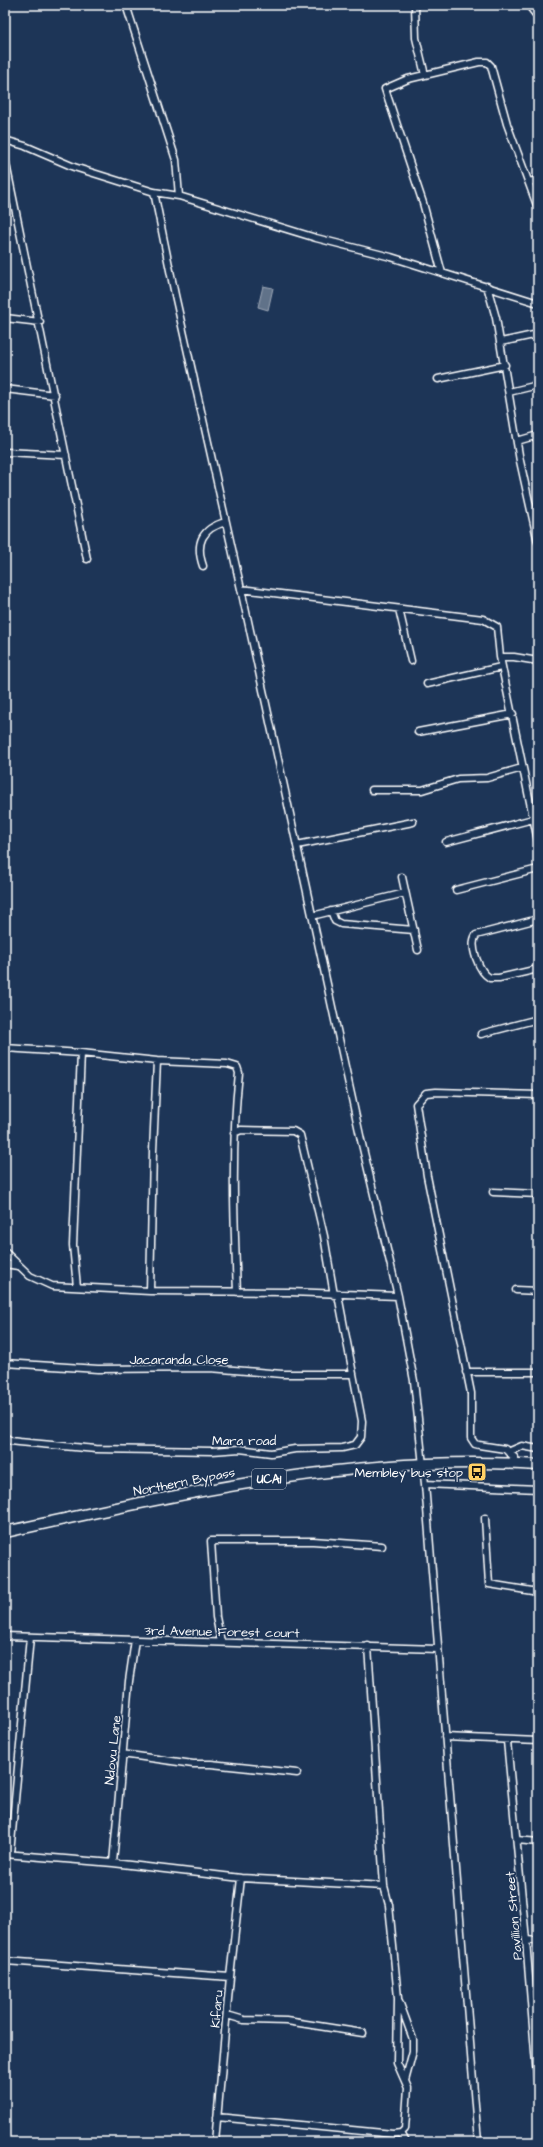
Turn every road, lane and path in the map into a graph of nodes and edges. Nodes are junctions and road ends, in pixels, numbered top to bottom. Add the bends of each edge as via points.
1 (126, 5) edge
2 (415, 5) edge
3 (531, 5) edge
4 (538, 14) edge
5 (425, 75) junction
6 (5, 140) edge
7 (5, 159) edge
8 (538, 180) edge
9 (529, 182) junction
10 (154, 192) junction
11 (179, 196) junction
12 (538, 208) edge
13 (442, 273) junction
14 (487, 286) junction
15 (538, 303) edge
16 (5, 318) edge
17 (40, 322) junction
18 (538, 334) edge
19 (501, 342) junction
20 (505, 365) junction
21 (438, 379) dead end
22 (538, 385) edge
23 (5, 389) edge
24 (510, 392) junction
25 (55, 395) junction
26 (538, 435) edge
27 (517, 441) junction
28 (5, 452) edge
29 (66, 455) junction
30 (226, 522) junction
31 (537, 532) edge
32 (538, 542) edge
33 (87, 559) dead end
34 (203, 566) dead end
35 (242, 589) junction
36 (399, 609) junction
37 (500, 657) junction
38 (538, 661) edge
39 (411, 662) dead end
40 (501, 667) junction
41 (427, 684) dead end
42 (513, 714) junction
43 (418, 732) dead end
44 (522, 768) junction
45 (372, 790) dead end
46 (534, 819) junction
47 (413, 822) dead end
48 (538, 841) edge
49 (446, 842) dead end
50 (297, 846) junction
51 (538, 869) edge
52 (402, 877) dead end
53 (456, 890) dead end
54 (405, 894) junction
55 (331, 911) junction
56 (312, 916) junction
57 (538, 919) edge
58 (414, 930) junction
59 (418, 950) dead end
60 (538, 969) edge
61 (538, 1019) edge
62 (481, 1034) dead end
63 (5, 1048) edge
64 (81, 1053) junction
65 (157, 1061) junction
66 (538, 1095) edge
67 (234, 1133) junction
68 (494, 1192) dead end
69 (538, 1194) edge
70 (5, 1252) edge
71 (5, 1264) edge
72 (18, 1266) junction
73 (77, 1287) junction
74 (516, 1290) dead end
75 (150, 1291) junction
76 (538, 1291) edge
77 (237, 1292) junction
78 (336, 1295) junction
79 (398, 1296) junction
80 (5, 1363) edge
81 (466, 1372) junction
82 (538, 1372) edge
83 (353, 1374) junction
84 (5, 1437) edge
85 (538, 1449) edge
86 (508, 1452) junction
87 (423, 1464) junction
88 (514, 1464) junction
89 (538, 1465) edge
90 (425, 1484) junction
91 (538, 1490) edge
92 (485, 1518) dead end
93 (5, 1532) edge
94 (382, 1546) dead end
95 (538, 1592) edge
96 (5, 1636) edge
97 (30, 1637) junction
98 (135, 1640) junction
99 (221, 1642) junction
100 (368, 1646) junction
101 (438, 1649) junction
102 (445, 1737) junction
103 (507, 1741) junction
104 (538, 1741) edge
105 (122, 1754) junction
106 (297, 1772) dead end
107 (518, 1840) junction
108 (538, 1842) edge
109 (7, 1854) edge
110 (113, 1863) junction
111 (241, 1878) junction
112 (384, 1886) junction
113 (526, 1940) junction
114 (538, 1941) edge
115 (5, 1961) edge
116 (230, 1977) junction
117 (398, 1998) junction
118 (227, 2015) junction
119 (363, 2034) dead end
120 (536, 2042) edge
121 (405, 2081) junction
122 (538, 2089) edge
123 (217, 2117) junction
124 (401, 2133) junction
125 (215, 2142) edge
126 (406, 2142) edge
127 (478, 2142) edge

1 - 11 street via 173,148 178,168
2 - 5 street via 416,38
3 - 4 main road
5 - 9 street via 479,62 487,62 491,66 507,124
5 - 13 street via 385,89 423,203
6 - 10 street via 74,167
7 - 17 street
8 - 9 street
9 - 12 street
10 - 11 street
10 - 30 street
11 - 13 street
13 - 14 street
14 - 15 street
14 - 19 street
16 - 17 street
17 - 25 street
18 - 19 street
19 - 20 street
20 - 21 street
20 - 24 street
22 - 24 street
23 - 25 street
24 - 27 street
25 - 29 street
26 - 27 street
27 - 31 street
28 - 29 street
29 - 33 street
30 - 34 street via 213,526 204,534 200,544
30 - 35 street
31 - 32 street
35 - 36 street
35 - 50 street
36 - 37 street via 492,622 497,627
36 - 39 street
37 - 38 street
37 - 40 street
40 - 41 street
40 - 42 street
42 - 43 street
42 - 44 street
44 - 45 street via 487,778 458,779 422,790
44 - 46 street
46 - 48 street
46 - 49 street
47 - 50 street
50 - 56 street
51 - 53 street
52 - 54 street
54 - 55 street
54 - 58 street
55 - 56 street
55 - 58 street via 335,921 341,924
56 - 79 street
57 - 60 street via 476,935 473,943 482,971 490,978
58 - 59 street
61 - 62 street
63 - 64 street
64 - 65 street
64 - 73 street via 73,1245
65 - 67 street via 227,1064 237,1067
65 - 75 street
66 - 81 street via 436,1092 426,1093 416,1104 427,1176
67 - 77 street via 233,1202
67 - 78 street, Mara road via 241,1130 293,1131 300,1134
68 - 69 street
70 - 72 street
71 - 72 street
72 - 73 street via 41,1283
73 - 75 street
74 - 76 street
75 - 77 street
77 - 78 street
78 - 79 street
78 - 83 street, Mara road
79 - 87 street via 414,1381
80 - 83 street, Jacaranda Close via 128,1370 210,1368 282,1374
81 - 82 street
81 - 86 street via 473,1441 479,1445 494,1446
83 - 84 street, Mara road via 361,1410 361,1437 355,1445 342,1448 271,1453 240,1449 96,1449 11,1441
85 - 86 street via 522,1446
86 - 88 street via 515,1458
87 - 88 main road, Northern Bypass / UCA1
87 - 90 street
87 - 93 main road, Northern Bypass / UCA1 via 264,1480 198,1491
88 - 89 main road, Northern Bypass / UCA1
90 - 91 street
90 - 101 street
92 - 95 street via 489,1584
94 - 99 street via 313,1541 211,1541 216,1617
96 - 97 street, 3rd Avenue Forest court
97 - 98 street, 3rd Avenue Forest court
97 - 109 street
98 - 99 street, 3rd Avenue Forest court
98 - 105 street, Ndovu Lane
99 - 100 street, 3rd Avenue Forest court
100 - 101 street, 3rd Avenue Forest court
100 - 112 street
101 - 102 street
102 - 103 street
102 - 127 street
103 - 104 street
103 - 107 street, Pavillion Street
105 - 106 street via 193,1764
105 - 110 street, Ndovu Lane
107 - 108 street
107 - 113 street, Pavillion Street
109 - 110 street
110 - 111 street
111 - 112 street
111 - 116 street, Kifaru
112 - 117 street via 389,1905
113 - 114 street
113 - 120 street, Pavillion Street
115 - 116 street
116 - 118 street, Kifaru
117 - 121 street via 397,2063
117 - 121 street via 412,2039 413,2051
118 - 119 street via 244,2020 287,2021
118 - 123 street, Kifaru
120 - 122 street, Pavillion Street
121 - 124 street via 408,2102 405,2129
123 - 124 street
123 - 125 street, Kifaru
124 - 126 street

